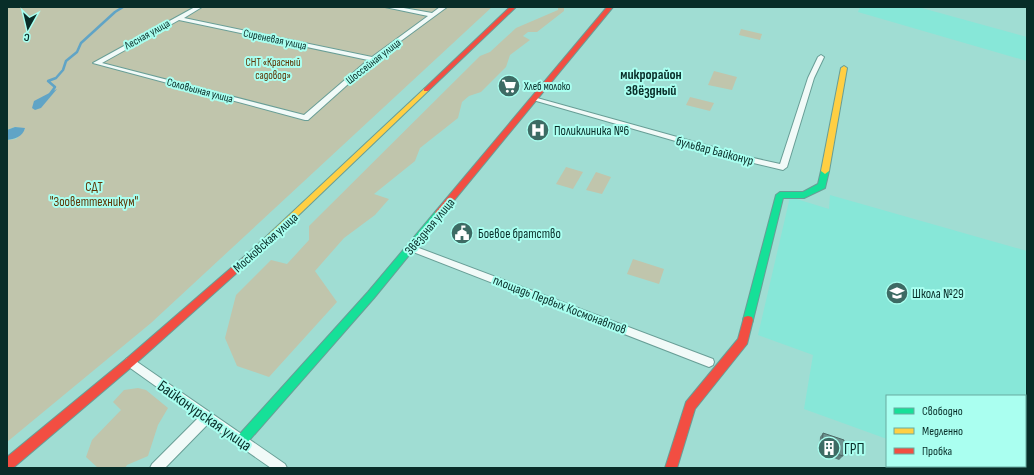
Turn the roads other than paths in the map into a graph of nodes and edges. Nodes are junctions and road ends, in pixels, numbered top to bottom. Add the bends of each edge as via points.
1 (199, 7) edge
2 (388, 7) edge
3 (444, 7) edge
4 (513, 7) edge
5 (610, 7) edge
6 (433, 15) junction
7 (177, 18) junction
8 (821, 57) dead end
9 (373, 60) junction
10 (96, 63) joint
11 (844, 68) dead end
12 (535, 98) junction
13 (305, 118) joint
14 (411, 248) junction
15 (130, 362) junction
16 (709, 362) dead end
17 (208, 416) junction
18 (242, 440) junction
19 (7, 465) edge
20 (156, 468) edge
21 (281, 468) edge
22 (671, 468) edge

1 - 7 street, Лесная улица
2 - 6 street
3 - 6 street, Шоссейная улица
4 - 15 street, Московская улица via 259,249
5 - 12 street, Звёздная улица
6 - 9 street, Шоссейная улица
7 - 9 street, Сиреневая улица
7 - 10 street, Лесная улица
8 - 12 street, бульвар Байконур via 811,78 783,167
9 - 13 street, Шоссейная улица
10 - 13 street, Соловьиная улица
11 - 22 street via 822,186 804,195 780,195 743,341 690,406
12 - 14 street, Звёздная улица
14 - 16 street, площадь Первых Космонавтов
14 - 18 street, Звёздная улица
15 - 17 street, Байконурская улица
15 - 19 street, Московская улица
17 - 18 street, Байконурская улица
17 - 20 street
18 - 21 street, Байконурская улица

